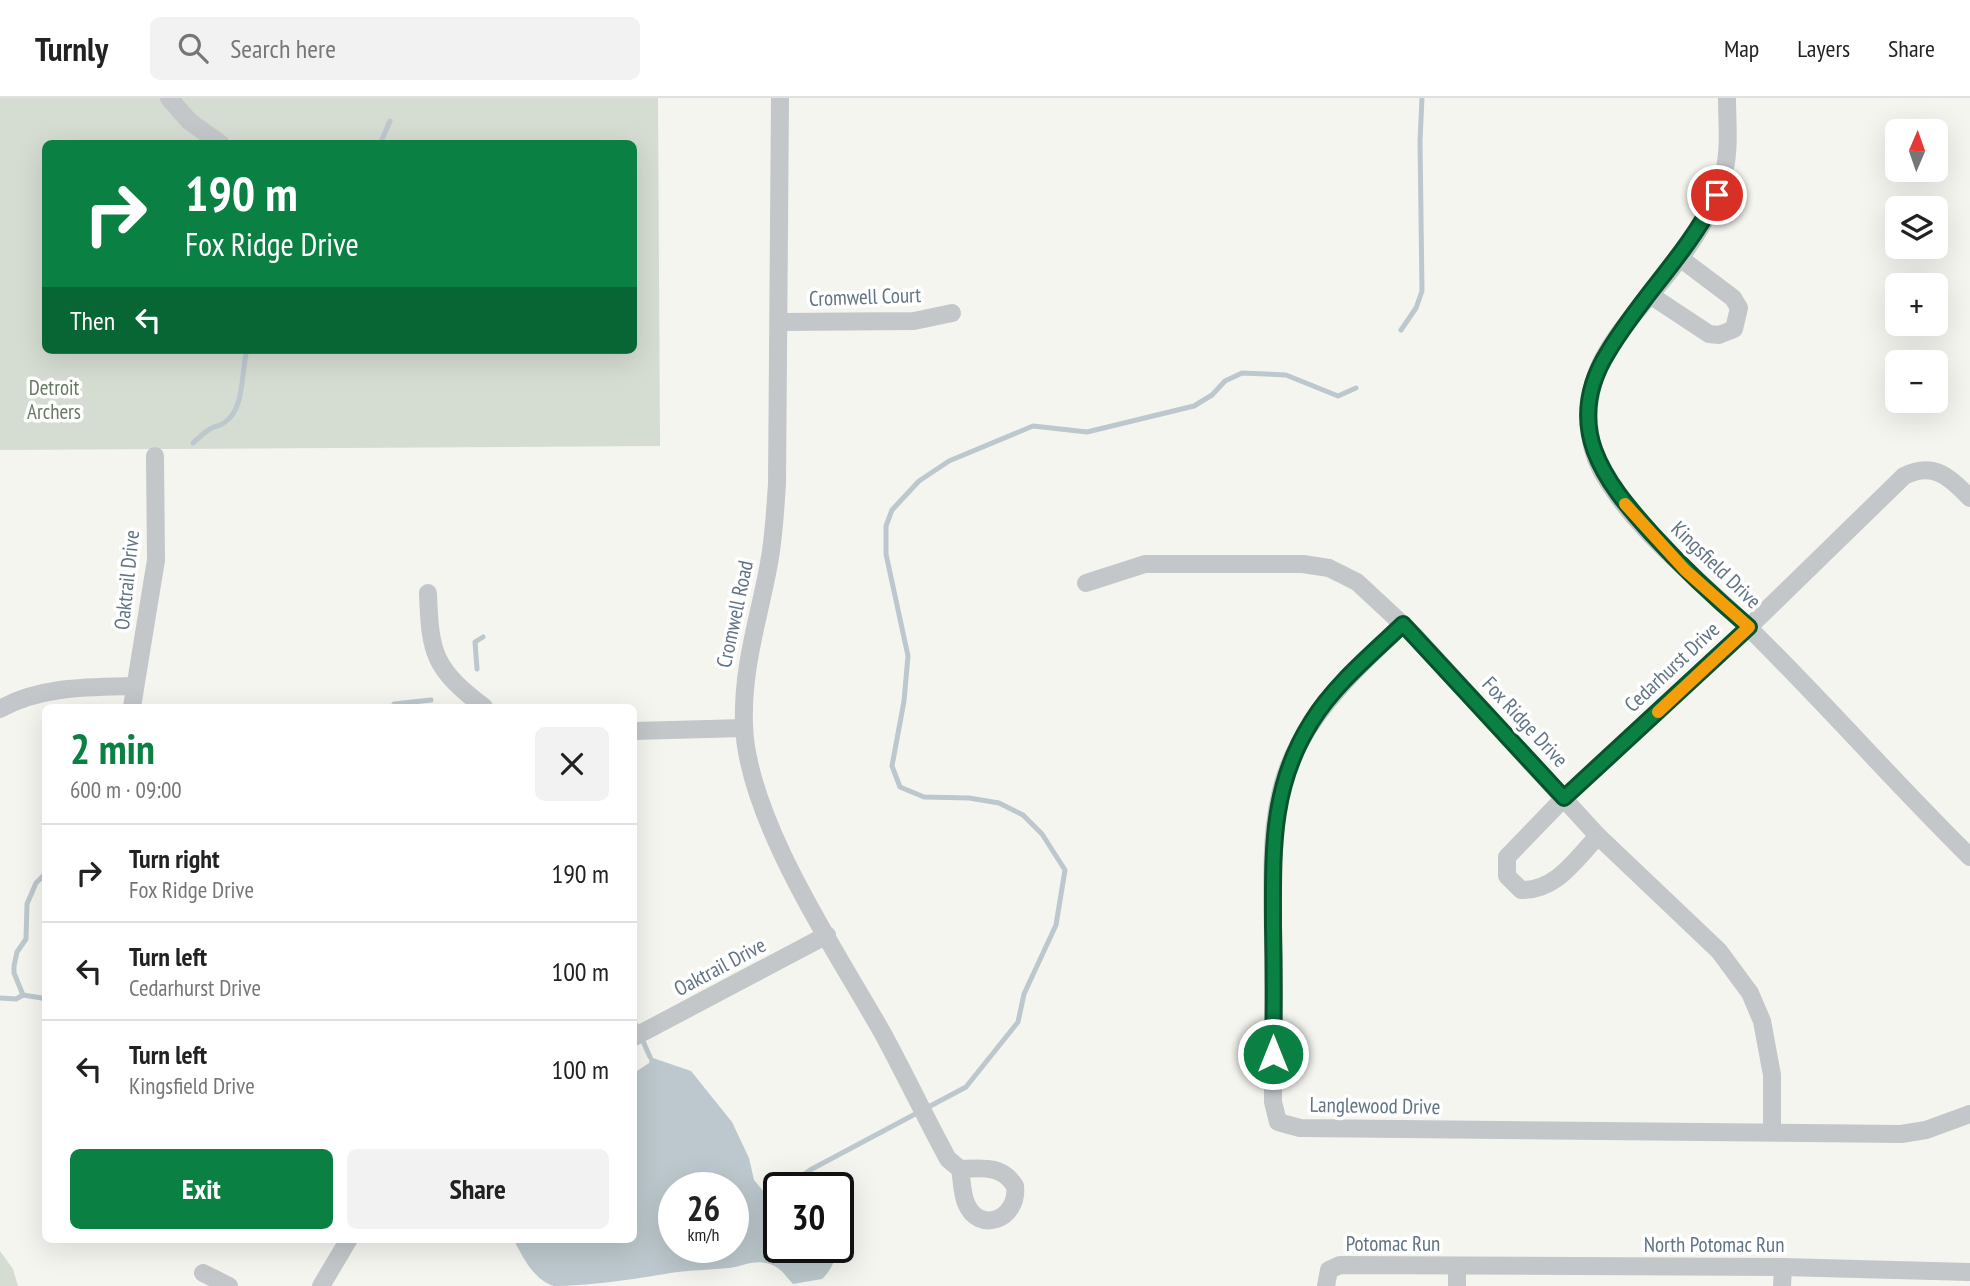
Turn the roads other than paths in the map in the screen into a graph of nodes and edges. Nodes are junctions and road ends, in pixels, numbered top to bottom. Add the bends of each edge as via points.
1 (169, 98) edge
2 (780, 98) edge
3 (1727, 98) edge
4 (215, 140) edge
5 (1680, 258) junction
6 (1650, 295) junction
7 (952, 313) dead end
8 (780, 322) junction
9 (155, 456) dead end
10 (1970, 498) edge
11 (1086, 583) dead end
12 (428, 593) dead end
13 (1403, 624) junction
14 (1749, 627) junction
15 (134, 686) junction
16 (132, 704) edge
17 (480, 704) edge
18 (0, 709) edge
19 (744, 728) junction
20 (637, 731) edge
21 (1564, 798) junction
22 (1598, 836) junction
23 (1970, 858) edge
24 (827, 935) junction
25 (637, 1035) edge
26 (1970, 1114) edge
27 (1772, 1132) junction
28 (960, 1169) dead end
29 (347, 1243) edge
30 (1457, 1267) junction
31 (1783, 1267) junction
32 (1970, 1272) edge
33 (203, 1273) dead end
34 (1591, 1277) edge
35 (1328, 1278) edge
36 (229, 1286) edge
37 (321, 1286) edge
38 (1457, 1286) edge
39 (1782, 1286) edge

1 - 4 street via 189,121
2 - 8 street, Cromwell Road
3 - 5 street, Kingsfield Drive via 1725,170 1717,195
5 - 6 street, Kingsfield Drive
5 - 6 street via 1733,298 1739,308 1734,329 1709,334
6 - 14 street, Kingsfield Drive via 1597,372 1589,412 1596,456 1618,496 1685,570
7 - 8 street, Cromwell Court via 914,321
8 - 19 street, Cromwell Road via 773,538 748,648
9 - 15 street, Oaktrail Drive via 156,560
10 - 14 street, Cedarhurst Drive via 1940,471 1916,470 1904,476
11 - 13 street, Fox Ridge Drive via 1145,564 1303,564 1342,573 1357,582
12 - 17 street via 430,640 440,665
13 - 21 street, Fox Ridge Drive
13 - 27 street, Langlewood Drive via 1335,690 1313,719 1283,784 1273,832 1273,1102 1278,1122 1300,1128
14 - 21 street, Cedarhurst Drive
14 - 23 street, Kingsfield Drive
15 - 16 street, Oaktrail Drive
15 - 18 street via 75,688 29,697
19 - 20 street
19 - 24 street, Cromwell Road via 760,803 772,833
21 - 22 street, Fox Ridge Drive
21 - 22 street, Cedarhurst Drive via 1507,857 1507,876 1521,890 1536,891 1550,885
22 - 27 street, Fox Ridge Drive via 1719,951 1751,993 1770,1047
24 - 25 street, Oaktrail Drive
24 - 28 street, Cromwell Road via 948,1159
26 - 27 street, Langlewood Drive via 1901,1134
29 - 37 street
30 - 34 street, North Potomac Run
30 - 35 street, Potomac Run via 1340,1265
30 - 38 street
31 - 32 street, North Potomac Run
31 - 34 street, North Potomac Run
31 - 39 street
33 - 36 street

